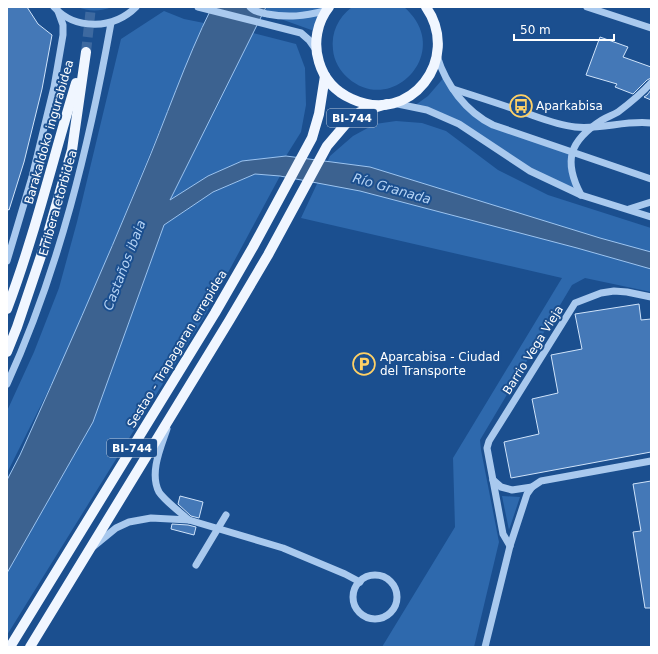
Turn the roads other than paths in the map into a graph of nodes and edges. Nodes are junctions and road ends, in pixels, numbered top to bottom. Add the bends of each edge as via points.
1 (136, 7) edge
2 (198, 7) edge
3 (250, 7) edge
4 (426, 7) edge
5 (587, 7) edge
6 (56, 9) edge
7 (327, 9) edge
8 (111, 22) junction
9 (651, 28) edge
10 (316, 50) junction
11 (437, 56) junction
12 (325, 76) junction
13 (651, 83) edge
14 (452, 89) junction
15 (390, 104) junction
16 (651, 124) edge
17 (591, 128) junction
18 (572, 152) junction
19 (651, 179) edge
20 (581, 195) junction
21 (651, 202) edge
22 (627, 209) junction
23 (651, 216) edge
24 (7, 261) edge
25 (651, 297) edge
26 (7, 309) edge
27 (7, 352) edge
28 (7, 384) edge
29 (169, 420) junction
30 (651, 461) edge
31 (493, 479) junction
32 (532, 487) junction
33 (226, 515) dead end
34 (189, 520) junction
35 (218, 529) junction
36 (510, 546) junction
37 (90, 550) junction
38 (196, 565) dead end
39 (360, 582) junction
40 (10, 647) edge
41 (30, 647) edge
42 (485, 647) edge

1 - 8 street
2 - 10 street via 300,33
3 - 7 street via 253,11 282,17 307,15
4 - 11 main road, BI-744 via 436,28
5 - 9 street
6 - 8 street via 83,24
6 - 24 street via 63,24 64,35 54,87 30,184
7 - 10 main road, BI-744 via 317,32
8 - 28 street, Erribera etorbidea via 85,150 71,202 41,298
10 - 12 main road, BI-744 via 320,68
11 - 14 street via 441,70
11 - 15 main road, BI-744 via 426,81 406,98
12 - 15 main road, BI-744 via 345,96 358,102 372,105
12 - 40 main road, Sestao - Trapagaran errepidea / BI-744 via 312,138 253,247 211,320
13 - 17 street via 618,112
14 - 17 street via 551,122
14 - 18 street via 473,112 493,125
15 - 20 street via 427,110 459,124 530,171
15 - 29 main road, BI-744 via 360,112 350,119 327,146 268,255
16 - 17 street via 624,123
17 - 18 street via 580,138
18 - 19 street
18 - 20 street via 570,165
20 - 22 street
21 - 22 street
22 - 23 street
25 - 31 street, Barrio Vega Vieja via 614,291 601,293 576,303 489,441 487,448
26 - 27 main road, Barakaldoko ingurabidea via 38,215 86,52 72,150 45,244
29 - 34 street via 157,463 156,481 160,493
29 - 37 main road, BI-744
30 - 32 street via 541,481
31 - 32 street via 501,487 512,490
31 - 36 street, Barrio Vega Vieja via 504,534
32 - 36 street via 527,494
33 - 35 street
34 - 35 street
34 - 37 street via 150,518 129,522 116,528
35 - 38 street
35 - 39 street via 282,548
36 - 42 street
37 - 41 main road, BI-744
39 - 39 street via 353,600 359,612 371,619 384,617 390,613 396,602 395,588 391,583 386,578 372,576

